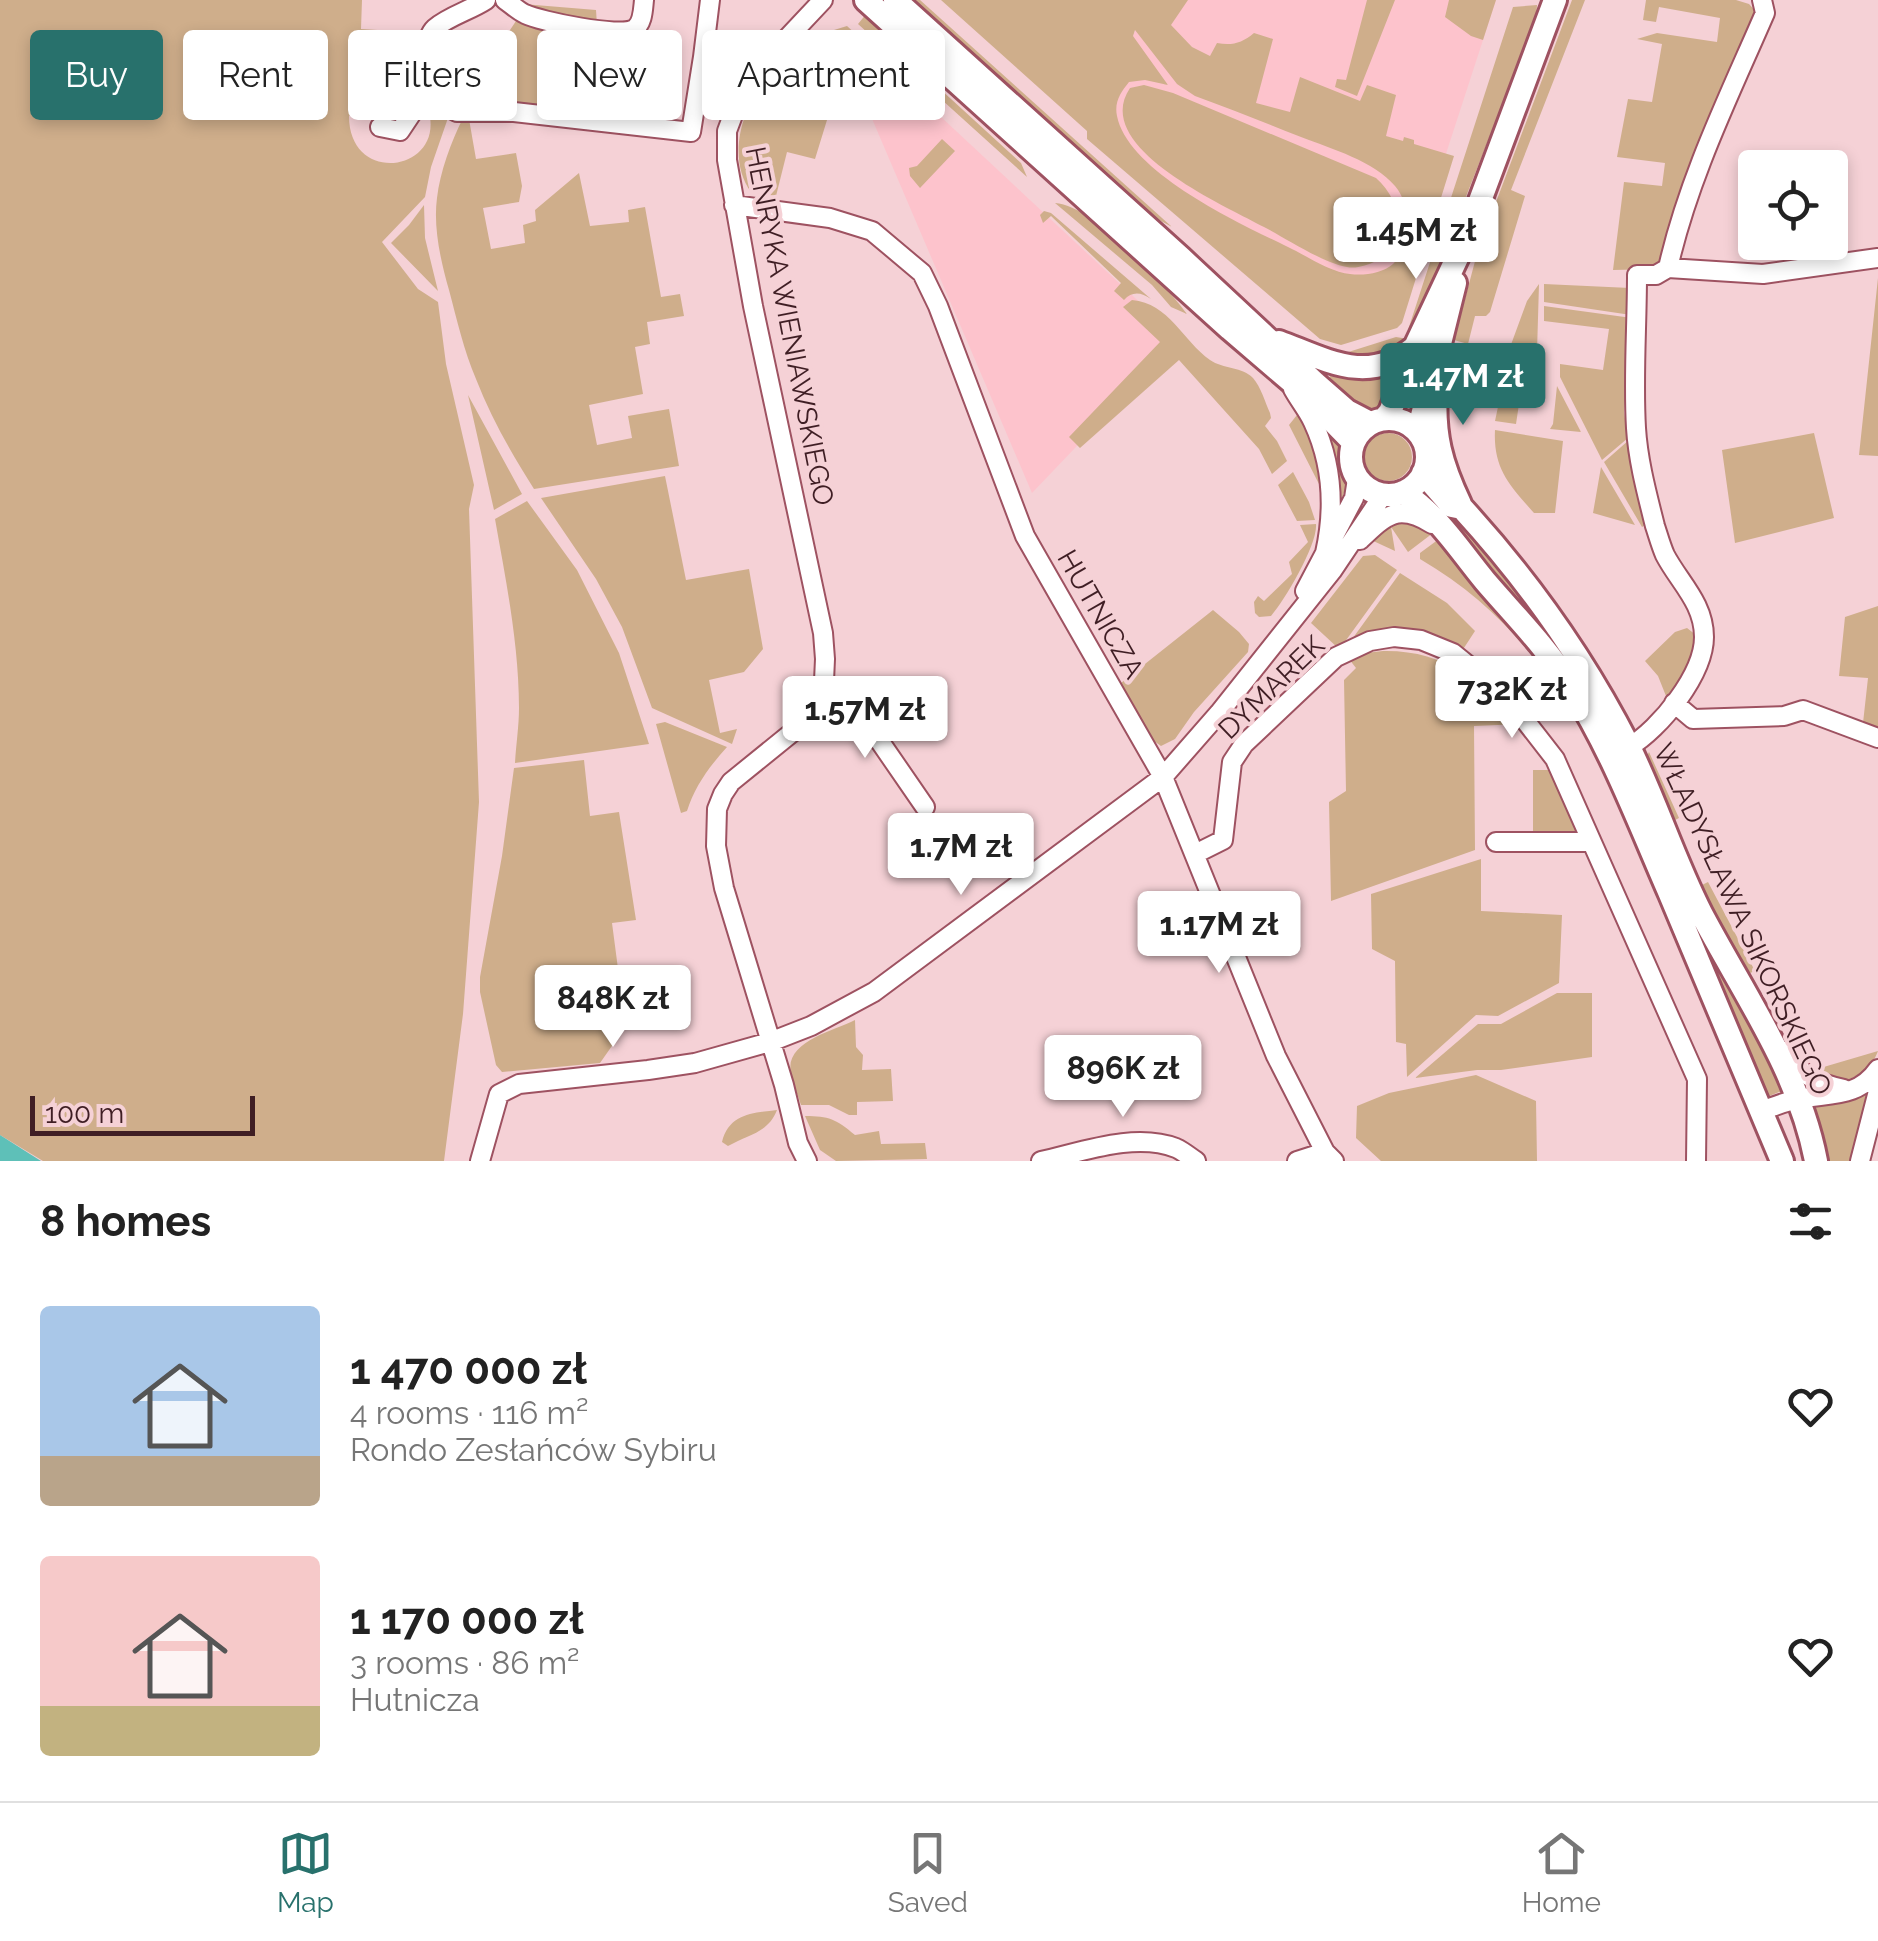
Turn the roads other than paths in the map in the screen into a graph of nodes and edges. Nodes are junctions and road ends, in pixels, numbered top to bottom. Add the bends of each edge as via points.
1 (486, 0) edge
2 (506, 0) edge
3 (644, 0) edge
4 (710, 0) edge
5 (823, 0) edge
6 (866, 0) edge
7 (895, 0) edge
8 (1554, 0) edge
9 (1762, 0) edge
10 (435, 30) edge
11 (706, 30) edge
12 (795, 30) edge
13 (702, 63) edge
14 (517, 112) edge
15 (407, 120) edge
16 (731, 120) edge
17 (380, 127) dead end
18 (734, 205) junction
19 (1465, 241) junction
20 (1878, 258) edge
21 (1668, 268) junction
22 (1266, 337) junction
23 (1416, 346) junction
24 (1439, 352) junction
25 (1287, 380) junction
26 (1377, 421) junction
27 (1418, 432) junction
28 (1353, 442) junction
29 (1424, 473) junction
30 (1358, 479) junction
31 (1393, 494) junction
32 (1462, 508) junction
33 (1335, 553) junction
34 (1469, 562) junction
35 (821, 694) junction
36 (1674, 703) junction
37 (1878, 738) edge
38 (1629, 748) junction
39 (1163, 777) junction
40 (925, 808) dead end
41 (1496, 842) dead end
42 (1590, 842) junction
43 (1195, 854) junction
44 (1762, 1025) junction
45 (770, 1042) junction
46 (1878, 1069) edge
47 (1854, 1091) junction
48 (1878, 1091) edge
49 (1798, 1099) junction
50 (1761, 1110) junction
51 (1330, 1156) edge
52 (480, 1161) edge
53 (808, 1161) edge
54 (1041, 1161) edge
55 (1196, 1161) edge
56 (1297, 1161) edge
57 (1696, 1161) edge
58 (1782, 1161) edge
59 (1816, 1161) edge
60 (1860, 1161) edge

1 - 10 street
2 - 3 street via 526,14 624,32 641,22
4 - 11 street
5 - 12 street, HENRYKA WIENIAWSKIEGO
6 - 25 street
7 - 22 street
8 - 19 street
9 - 21 street via 1765,13 1677,225
13 - 14 street via 690,132
15 - 17 street via 400,130
16 - 18 street, HENRYKA WIENIAWSKIEGO via 727,160
18 - 35 street, HENRYKA WIENIAWSKIEGO via 824,633
18 - 39 street, HUTNICZA via 872,231 922,273 1025,536
19 - 23 street
19 - 24 street
20 - 21 street via 1763,274
21 - 36 street via 1637,276 1636,426 1656,530 1697,604 1704,636 1694,674
22 - 23 street via 1360,368 1400,359
22 - 26 street via 1347,411
23 - 26 street via 1390,412
24 - 27 street
24 - 32 street via 1437,438
25 - 28 street
25 - 33 street via 1328,464
26 - 27 street via 1399,420
26 - 28 street
27 - 29 street via 1426,452
28 - 30 street via 1350,462
29 - 31 street
29 - 32 street, WŁADYSŁAWA SIKORSKIEGO via 1452,506
30 - 31 street via 1369,490
30 - 33 street
31 - 33 street
31 - 34 street, WŁADYSŁAWA SIKORSKIEGO via 1446,528
32 - 38 street, WŁADYSŁAWA SIKORSKIEGO via 1520,573
33 - 34 street via 1398,512 1443,531
33 - 39 street via 1292,620
34 - 50 street, WŁADYSŁAWA SIKORSKIEGO via 1570,684 1607,748
35 - 40 street via 852,701
35 - 45 street via 810,718 731,782 717,809 724,888
36 - 37 street via 1694,719 1803,710
36 - 38 street
38 - 44 street, WŁADYSŁAWA SIKORSKIEGO via 1696,902
39 - 43 street, HUTNICZA
39 - 45 street via 874,992
41 - 42 street
42 - 43 street, DYMAREK via 1554,759 1506,696 1453,652 1394,637 1336,657 1244,744 1232,762 1223,840
42 - 57 street, DYMAREK via 1697,1079
43 - 51 street, HUTNICZA via 1276,1056
44 - 47 street via 1802,1073
44 - 49 street, WŁADYSŁAWA SIKORSKIEGO
45 - 52 street via 695,1063 520,1084 499,1094
45 - 53 street
46 - 47 street
47 - 49 street
48 - 60 street
49 - 50 street
49 - 59 street, WŁADYSŁAWA SIKORSKIEGO
50 - 58 street, WŁADYSŁAWA SIKORSKIEGO
51 - 56 street
54 - 55 street via 1143,1142

